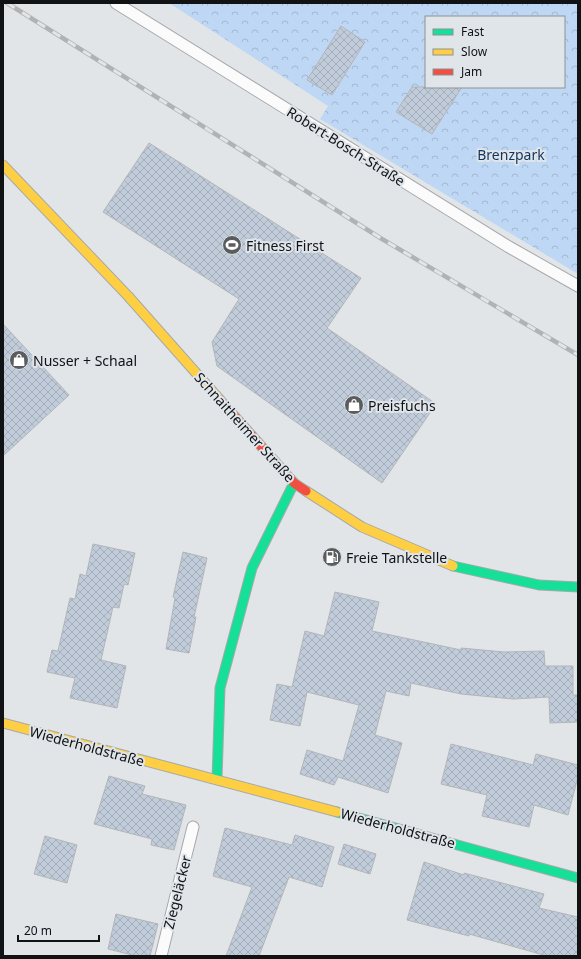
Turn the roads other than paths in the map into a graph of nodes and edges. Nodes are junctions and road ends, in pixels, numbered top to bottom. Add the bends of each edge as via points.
1 (116, 3) edge
2 (3, 165) edge
3 (578, 286) edge
4 (294, 483) junction
5 (578, 587) edge
6 (3, 723) edge
7 (217, 779) junction
8 (193, 827) dead end
9 (578, 878) edge
10 (161, 956) edge

1 - 3 lane, Robert-Bosch-Straße via 509,247
2 - 4 street, Schnaitheimer Straße via 128,296
4 - 5 street, Schnaitheimer Straße via 362,527 451,565 539,585
4 - 7 street via 252,568 220,688
6 - 7 street, Wiederholdstraße
7 - 9 street, Wiederholdstraße
8 - 10 lane, Ziegeläcker

